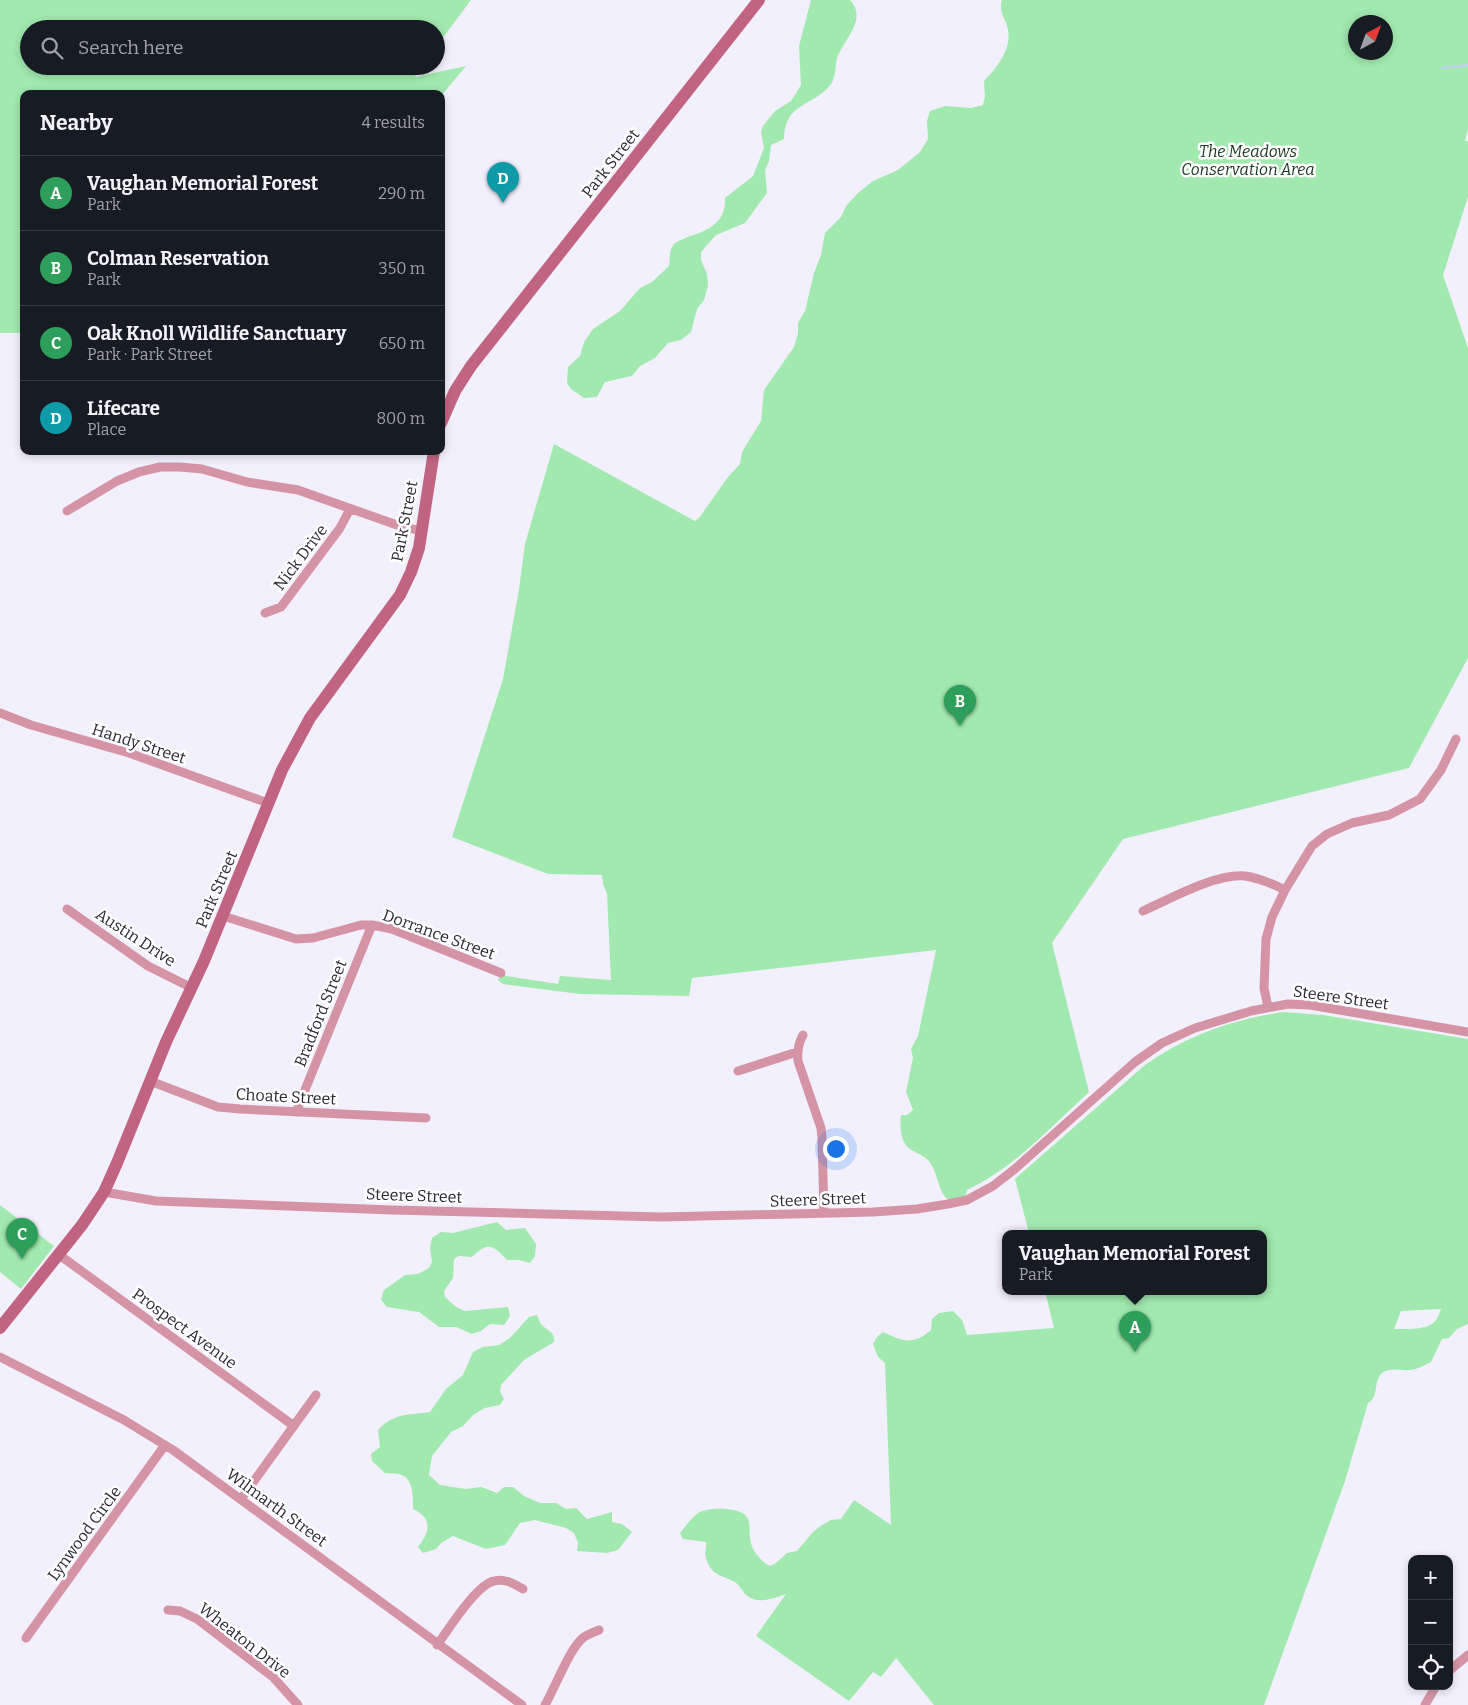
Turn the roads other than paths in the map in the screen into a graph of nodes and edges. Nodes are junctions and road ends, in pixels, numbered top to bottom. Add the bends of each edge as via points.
1 (759, 0) edge
2 (445, 414) edge
3 (433, 455) edge
4 (350, 509) junction
5 (67, 510) dead end
6 (421, 531) junction
7 (266, 614) dead end
8 (0, 713) edge
9 (1456, 739) dead end
10 (268, 803) junction
11 (1285, 890) junction
12 (67, 909) dead end
13 (1143, 911) dead end
14 (223, 916) junction
15 (372, 925) junction
16 (501, 973) dead end
17 (190, 987) junction
18 (1268, 1007) junction
19 (1468, 1032) edge
20 (803, 1035) dead end
21 (797, 1052) junction
22 (738, 1071) dead end
23 (150, 1081) junction
24 (296, 1112) junction
25 (426, 1118) dead end
26 (104, 1192) junction
27 (824, 1213) junction
28 (58, 1254) junction
29 (0, 1328) edge
30 (0, 1357) edge
31 (316, 1395) dead end
32 (294, 1426) junction
33 (165, 1445) junction
34 (241, 1499) junction
35 (523, 1589) dead end
36 (168, 1610) dead end
37 (599, 1630) dead end
38 (26, 1638) dead end
39 (437, 1645) junction
40 (1468, 1655) edge
41 (1453, 1668) edge
42 (1434, 1690) edge
43 (510, 1697) junction
44 (298, 1705) edge
45 (505, 1705) edge
46 (522, 1705) edge
47 (545, 1705) edge
48 (1425, 1705) edge

1 - 2 main road, Park Street via 471,366
3 - 6 main road, Park Street
4 - 5 street via 298,490 247,482 202,468 172,467 153,469 118,480
4 - 6 street
4 - 7 street, Nick Drive via 340,528 281,607
6 - 10 main road, Park Street via 419,548 400,595 310,718
8 - 10 street, Handy Street via 129,753
9 - 11 street via 1441,770 1420,799 1389,815 1352,823 1327,834 1312,846
10 - 14 main road, Park Street
11 - 13 street via 1246,876 1227,877
11 - 18 street via 1266,938 1264,988
12 - 17 street, Austin Drive via 148,966
14 - 15 street, Dorrance Street via 296,940
14 - 17 main road, Park Street
15 - 16 street, Dorrance Street via 392,929
15 - 24 street, Bradford Street
17 - 23 main road, Park Street
18 - 19 street, Steere Street via 1310,1005
18 - 27 street, Steere Street via 1195,1028 1162,1043 1121,1074 1016,1168 967,1200 917,1209
20 - 21 street
21 - 22 street
21 - 27 street via 821,1128
23 - 24 street, Choate Street via 218,1107
23 - 26 main road, Park Street
24 - 25 street, Choate Street
26 - 27 street, Steere Street via 156,1201 566,1215 662,1217
26 - 28 main road, Park Street
28 - 29 main road, Park Street
28 - 32 street, Prospect Avenue
30 - 33 street, Wilmarth Street via 124,1420
31 - 32 street
32 - 34 street
33 - 34 street, Wilmarth Street
33 - 38 street, Lynwood Circle
34 - 39 street, Wilmarth Street
35 - 39 street via 506,1581 495,1580 486,1584
36 - 44 street, Wheaton Drive via 197,1619 273,1677
37 - 47 street via 584,1637 573,1648
39 - 43 street, Wilmarth Street
40 - 41 street
42 - 48 street
43 - 45 street
43 - 46 street, Wilmarth Street

